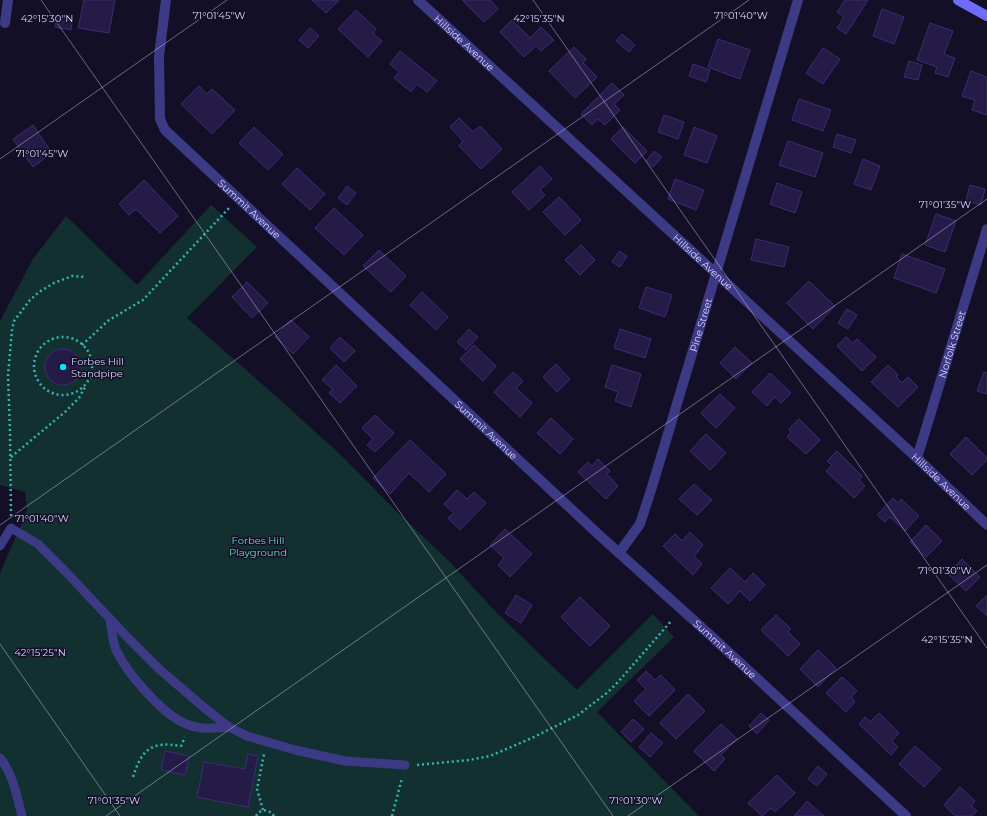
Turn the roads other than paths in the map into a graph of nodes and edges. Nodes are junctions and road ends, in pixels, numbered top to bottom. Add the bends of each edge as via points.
1 (8, 0) edge
2 (166, 0) edge
3 (418, 0) edge
4 (798, 0) edge
5 (958, 0) edge
6 (987, 16) edge
7 (5, 23) dead end
8 (987, 229) edge
9 (716, 274) junction
10 (917, 458) junction
11 (987, 525) edge
12 (0, 546) edge
13 (619, 553) junction
14 (110, 620) junction
15 (228, 727) junction
16 (0, 758) edge
17 (405, 766) road end
18 (22, 816) edge
19 (906, 816) edge

1 - 7 street
2 - 13 street, Summit Avenue via 159,56 160,119 165,130
3 - 9 street, Hillside Avenue
4 - 9 street, Pine Street
5 - 6 main road
8 - 10 street, Norfolk Street
9 - 10 street, Hillside Avenue
9 - 13 street, Pine Street via 640,524
10 - 11 street, Hillside Avenue
12 - 14 lane via 11,528 38,544
13 - 19 street, Summit Avenue
14 - 15 lane via 159,669
14 - 15 lane via 116,650 129,671 158,703 188,725 203,729
15 - 17 lane via 247,736 295,750 345,760
16 - 18 lane via 10,775

